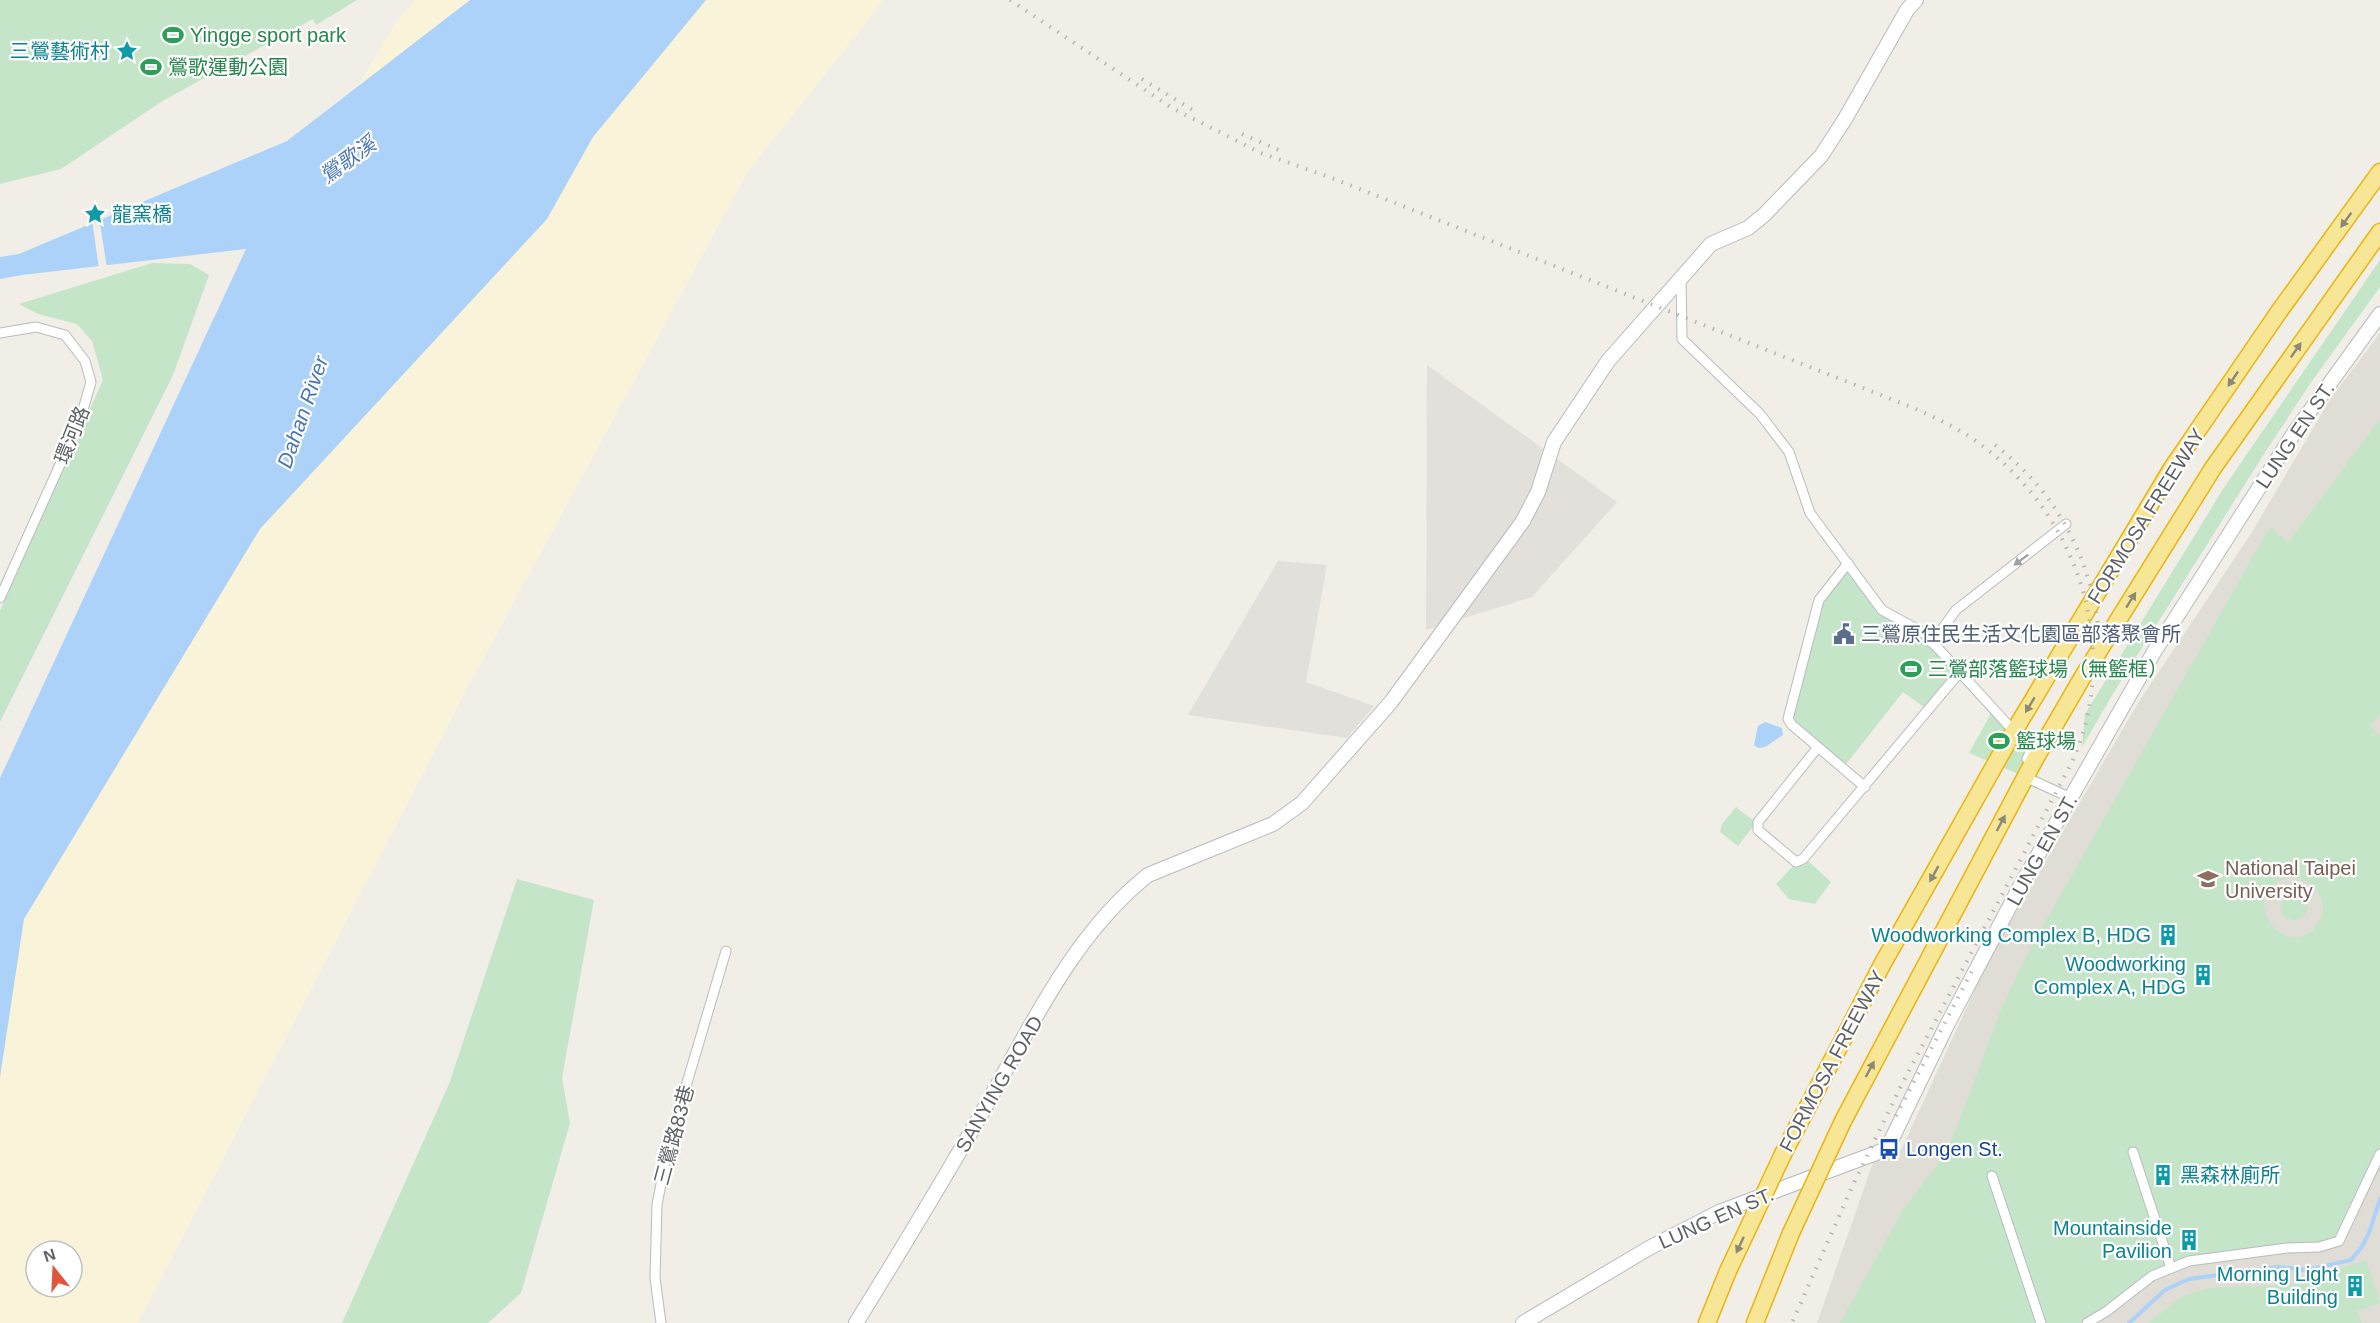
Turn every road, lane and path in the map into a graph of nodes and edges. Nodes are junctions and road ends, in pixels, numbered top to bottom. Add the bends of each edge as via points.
1 (1916, 0) edge
2 (2380, 172) edge
3 (2380, 232) edge
4 (1681, 278) junction
5 (2380, 315) edge
6 (0, 333) edge
7 (2066, 524) dead end
8 (1848, 563) junction
9 (0, 574) edge
10 (10, 574) junction
11 (0, 598) edge
12 (1932, 643) junction
13 (1959, 673) junction
14 (2014, 732) junction
15 (1818, 747) junction
16 (2025, 777) junction
17 (1865, 787) junction
18 (2071, 798) junction
19 (726, 951) dead end
20 (2133, 1152) dead end
21 (2380, 1154) edge
22 (1992, 1176) dead end
23 (2171, 1268) junction
24 (2089, 1322) edge
25 (661, 1323) edge
26 (856, 1323) edge
27 (1523, 1323) edge
28 (1707, 1323) edge
29 (1755, 1323) edge
30 (2041, 1323) edge

1 - 4 street, SANYING ROAD via 1821,156 1764,215 1748,228 1711,244
2 -> 14 highway, FORMOSA FREEWAY via 2172,468
16 -> 3 highway, FORMOSA FREEWAY via 2213,468
4 - 8 street via 1682,339 1760,414 1789,452 1810,513
4 - 26 street, SANYING ROAD via 1608,361 1554,442 1538,492 1523,521 1391,702 1324,779 1302,803 1273,824 1148,875 1131,888 1092,933 1060,975 937,1192
5 - 18 street, LUNG EN ST. via 2294,433 2154,652
6 - 10 street, 環河路 via 36,327 65,335 85,360 91,382 81,420
7 -> 12 street via 1956,610
8 - 12 street via 1882,610 1924,633
8 - 15 street via 1819,600 1788,719
9 - 10 street
10 - 11 street, 環河路
12 - 13 street
13 - 14 street
13 - 17 street
14 - 16 street via 2031,750 2018,774
14 -> 28 highway, FORMOSA FREEWAY, bridge via 1883,963 1783,1154
15 - 17 street
15 - 17 street via 1758,822 1758,830 1796,862 1803,859
16 - 18 street
29 -> 16 highway, FORMOSA FREEWAY, bridge via 1843,1121
18 - 27 street, LUNG EN ST. via 1951,1017 1887,1149 1719,1212 1649,1248
19 - 25 street, 三鶯路83巷 via 668,1147 657,1205 656,1278
20 - 23 street
21 - 23 street via 2339,1241 2319,1247 2216,1256
22 - 30 street
23 - 24 street via 2152,1276

